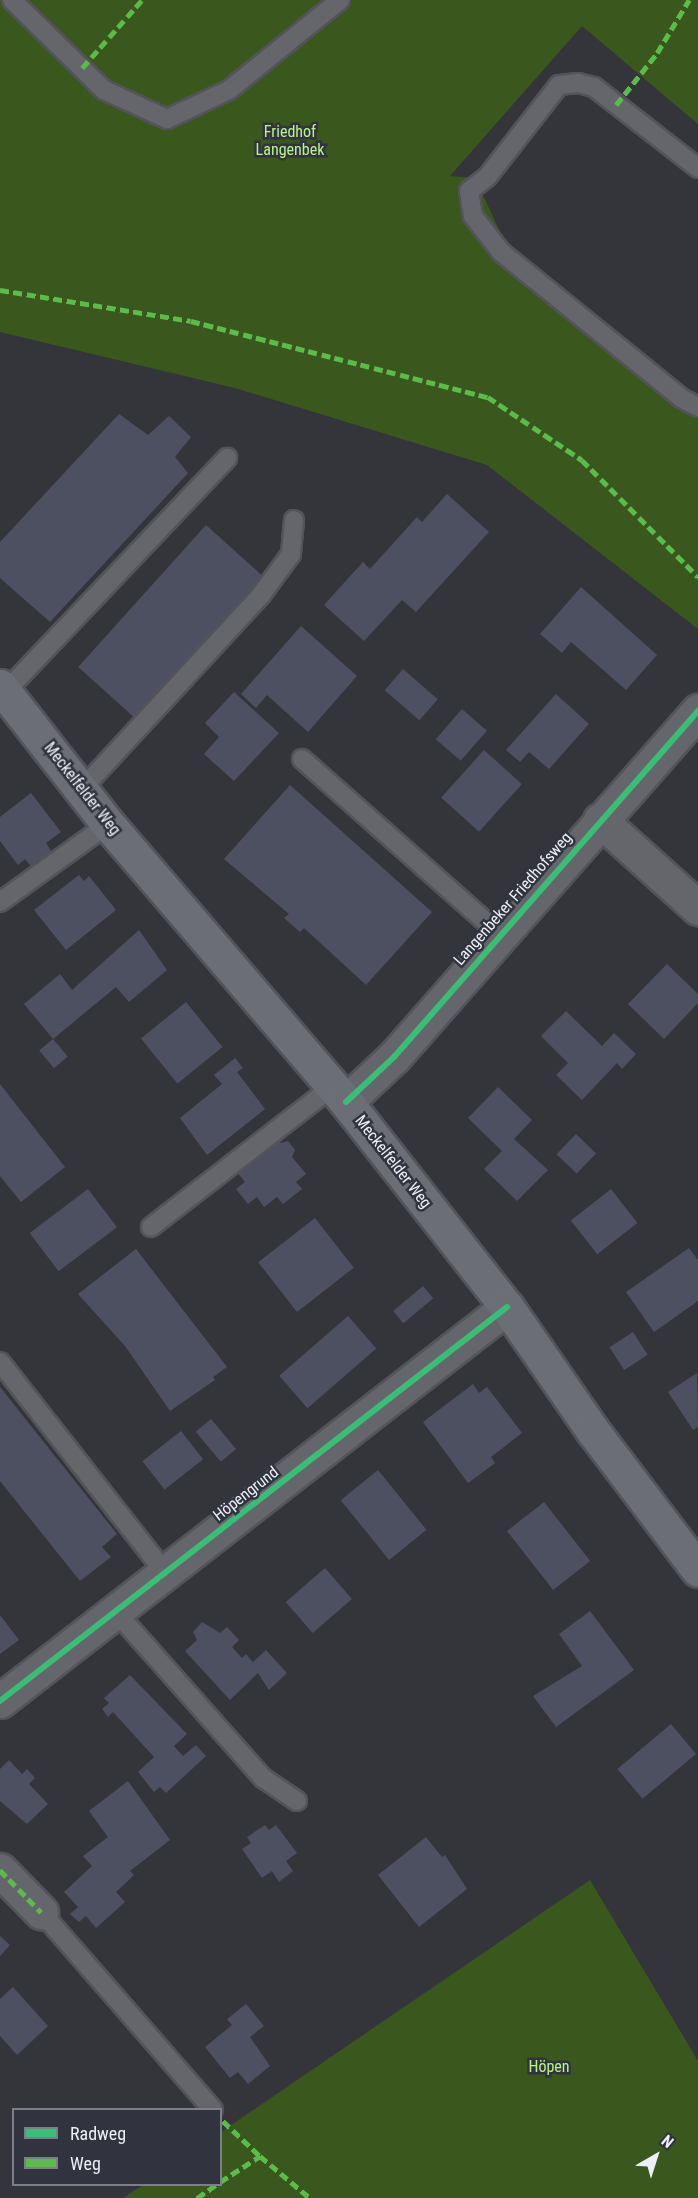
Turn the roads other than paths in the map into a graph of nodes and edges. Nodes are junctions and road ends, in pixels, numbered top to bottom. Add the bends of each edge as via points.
1 (12, 0) edge
2 (340, 0) edge
3 (698, 168) edge
4 (698, 407) edge
5 (227, 458) dead end
6 (294, 520) dead end
7 (2, 689) edge
8 (698, 711) edge
9 (302, 759) dead end
10 (82, 789) junction
11 (600, 820) junction
12 (108, 824) junction
13 (0, 902) edge
14 (698, 908) edge
15 (500, 934) junction
16 (339, 1094) junction
17 (151, 1227) dead end
18 (507, 1307) junction
19 (0, 1362) edge
20 (698, 1570) edge
21 (166, 1574) junction
22 (116, 1612) junction
23 (0, 1701) edge
24 (297, 1801) dead end
25 (0, 1870) edge
26 (41, 1912) joint
27 (212, 2108) edge

1 - 2 lane via 104,90 167,119 229,90
3 - 4 lane via 594,87 578,83 559,85 487,177 469,191 473,216 501,252 681,398
5 - 7 lane
6 - 10 lane via 291,554 261,595
7 - 10 main road, Meckelfelder Weg
8 - 11 street, Langenbeker Friedhofsweg
9 - 15 lane
10 - 12 main road, Meckelfelder Weg
11 - 14 street
11 - 15 street, Langenbeker Friedhofsweg
12 - 13 lane
12 - 16 main road, Meckelfelder Weg
15 - 16 street, Langenbeker Friedhofsweg via 394,1057
16 - 17 lane
16 - 18 main road, Meckelfelder Weg
18 - 20 main road, Meckelfelder Weg via 593,1431
18 - 21 street, Höpengrund
19 - 21 lane
21 - 22 street, Höpengrund
22 - 23 street, Höpengrund
22 - 24 lane via 262,1778
25 - 26 street
26 - 27 lane

